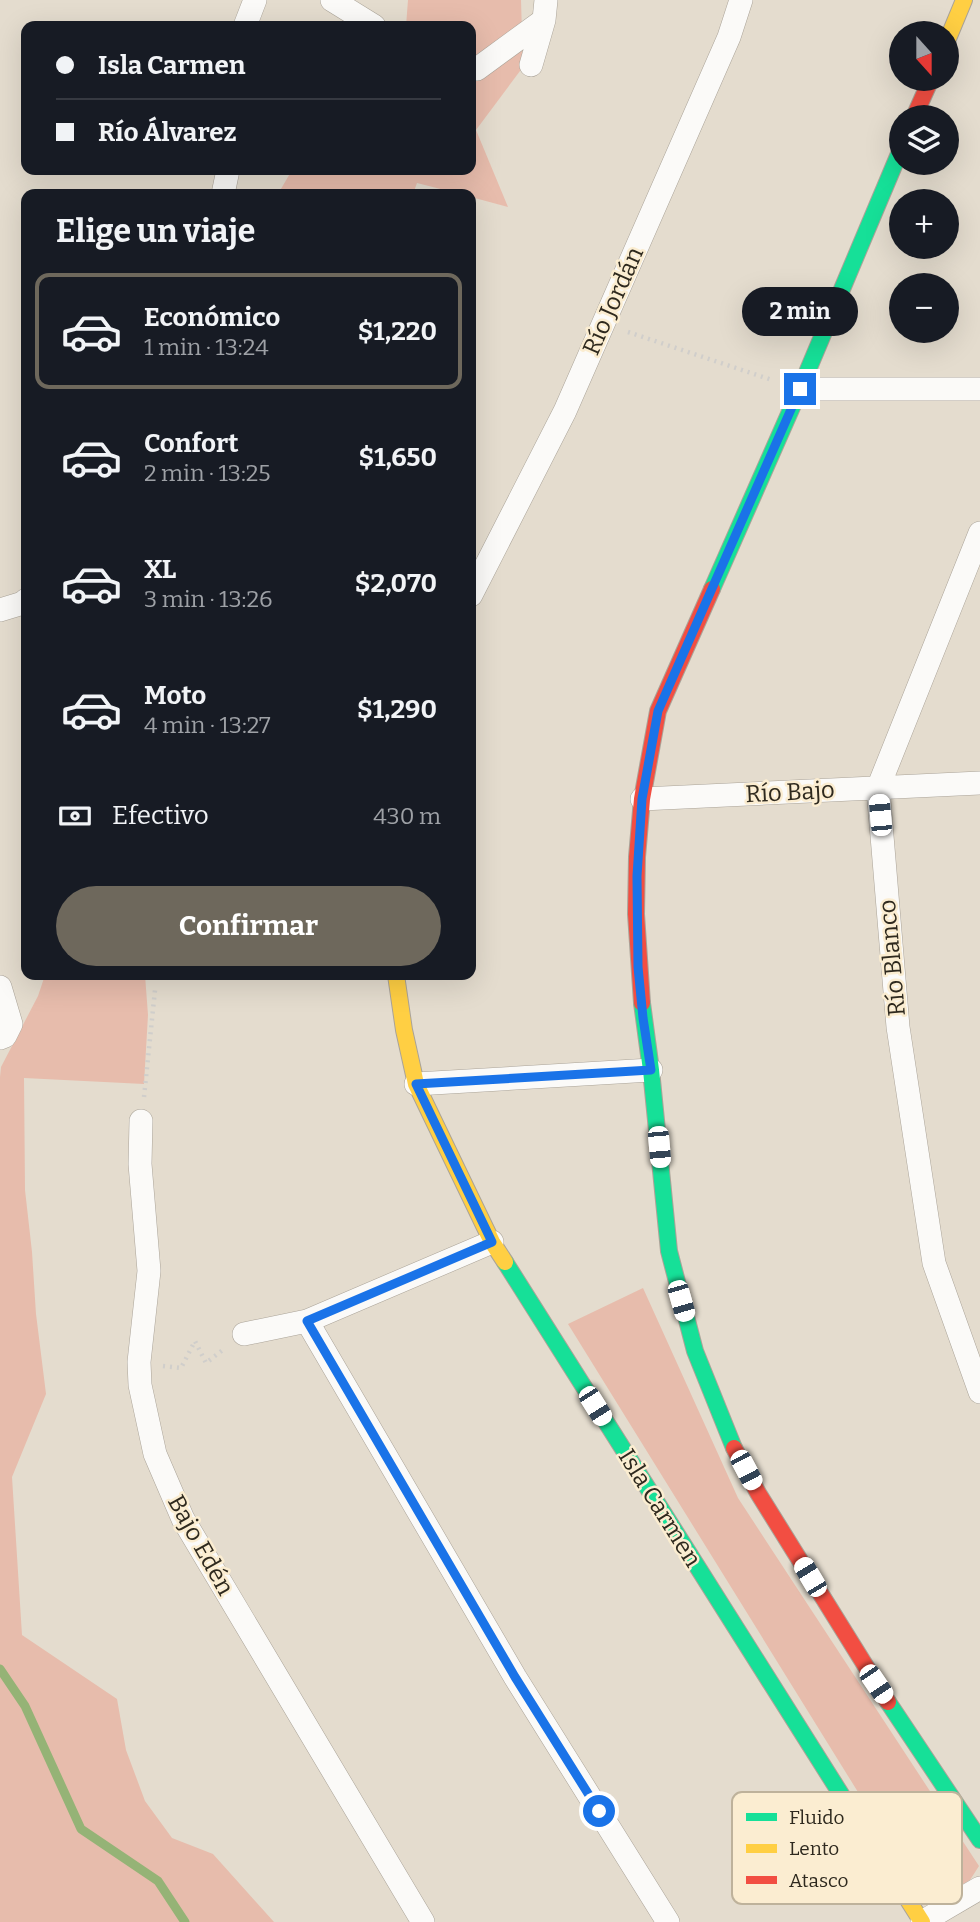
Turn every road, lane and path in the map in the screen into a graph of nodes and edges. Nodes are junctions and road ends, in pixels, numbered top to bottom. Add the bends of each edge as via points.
1 (255, 0) edge
2 (332, 0) edge
3 (741, 0) edge
4 (964, 0) edge
5 (545, 10) edge
6 (247, 21) edge
7 (366, 21) edge
8 (955, 21) edge
9 (531, 65) dead end
10 (476, 69) edge
11 (890, 175) edge
12 (603, 324) junction
13 (800, 389) junction
14 (980, 389) edge
15 (980, 533) edge
16 (476, 585) edge
17 (21, 604) edge
18 (0, 610) edge
19 (980, 783) edge
20 (878, 788) junction
21 (642, 799) junction
22 (397, 980) edge
23 (0, 987) edge
24 (155, 990) dead end
25 (0, 1038) edge
26 (651, 1070) junction
27 (416, 1084) junction
28 (141, 1121) joint
29 (492, 1242) junction
30 (307, 1321) junction
31 (244, 1334) joint
32 (139, 1362) junction
33 (980, 1392) edge
34 (840, 1792) edge
35 (948, 1792) edge
36 (962, 1813) edge
37 (980, 1840) edge
38 (980, 1888) edge
39 (962, 1899) edge
40 (911, 1904) edge
41 (953, 1904) edge
42 (423, 1922) edge
43 (668, 1922) edge
44 (922, 1922) edge

1 - 6 street
2 - 7 street
3 - 12 street, Río Jordán
4 - 8 street
5 - 9 street
5 - 10 street
11 - 13 street
12 - 13 path
12 - 16 street, Río Jordán via 565,411
13 - 14 street
13 - 21 street via 658,711
15 - 20 street, Río Blanco
17 - 18 street
19 - 20 street, Río Bajo
20 - 21 street, Río Bajo
20 - 33 street, Río Blanco via 898,1027 934,1263
21 - 26 street via 636,928
22 - 27 street
23 - 25 street via 11,1024
24 - 28 path
26 - 27 street
26 - 35 street via 668,1251 695,1351 714,1399 765,1504
27 - 29 street, Isla Carmen
28 - 32 street, Bajo Edén via 149,1271
29 - 30 street
29 - 34 street, Isla Carmen
30 - 31 street
30 - 43 street via 515,1677
31 - 32 path via 206,1363 195,1341 181,1368
32 - 42 street, Bajo Edén via 155,1454 183,1519
36 - 37 street
38 - 39 street, Isla Carmen
40 - 44 street, Isla Carmen
41 - 44 street, Isla Carmen

